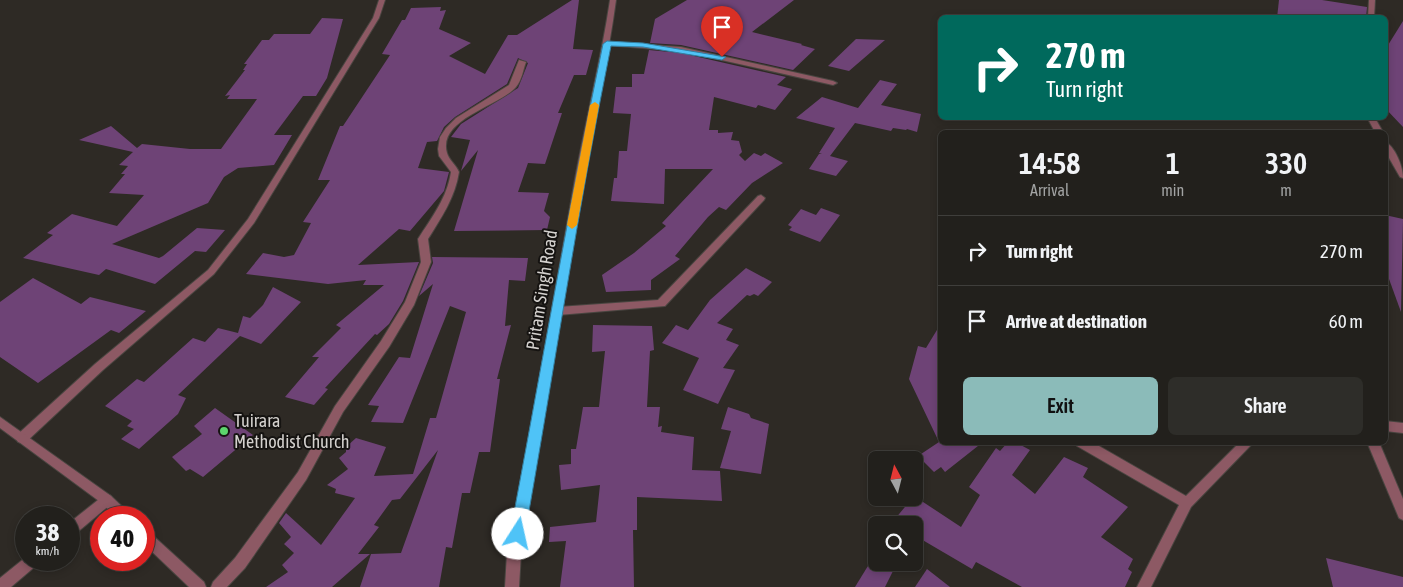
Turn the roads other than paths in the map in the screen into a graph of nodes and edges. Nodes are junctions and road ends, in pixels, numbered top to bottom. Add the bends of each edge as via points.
1 (382, 0) edge
2 (613, 0) edge
3 (1372, 0) edge
4 (1371, 15) edge
5 (607, 44) junction
6 (522, 62) dead end
7 (833, 84) dead end
8 (1388, 149) edge
9 (1403, 175) edge
10 (761, 198) dead end
11 (558, 312) junction
12 (0, 422) edge
13 (1388, 426) edge
14 (1403, 428) edge
15 (22, 438) junction
16 (1086, 445) edge
17 (1245, 445) edge
18 (1373, 445) edge
19 (107, 500) junction
20 (1187, 503) junction
21 (113, 506) edge
22 (1403, 514) edge
23 (80, 522) edge
24 (155, 546) edge
25 (20, 571) edge
26 (0, 587) edge
27 (199, 587) edge
28 (218, 587) edge
29 (512, 587) edge
30 (1144, 587) edge

1 - 15 street via 376,18 251,221 211,272 99,367
2 - 5 street, Pritam Singh Road
3 - 4 street
5 - 7 street via 681,49
5 - 11 street, Pritam Singh Road via 580,177
6 - 28 street via 514,84 506,92 462,117 448,132 442,148 444,157 455,172 442,210 424,239 426,262 410,302 385,344 339,408 302,476 240,563
8 - 9 street
10 - 11 street via 660,303
11 - 29 street, Pritam Singh Road via 514,553
12 - 15 street
13 - 14 street
15 - 19 street
16 - 20 street
17 - 20 street
18 - 22 street
19 - 21 street
19 - 23 street
20 - 30 street
24 - 27 street
25 - 26 street

